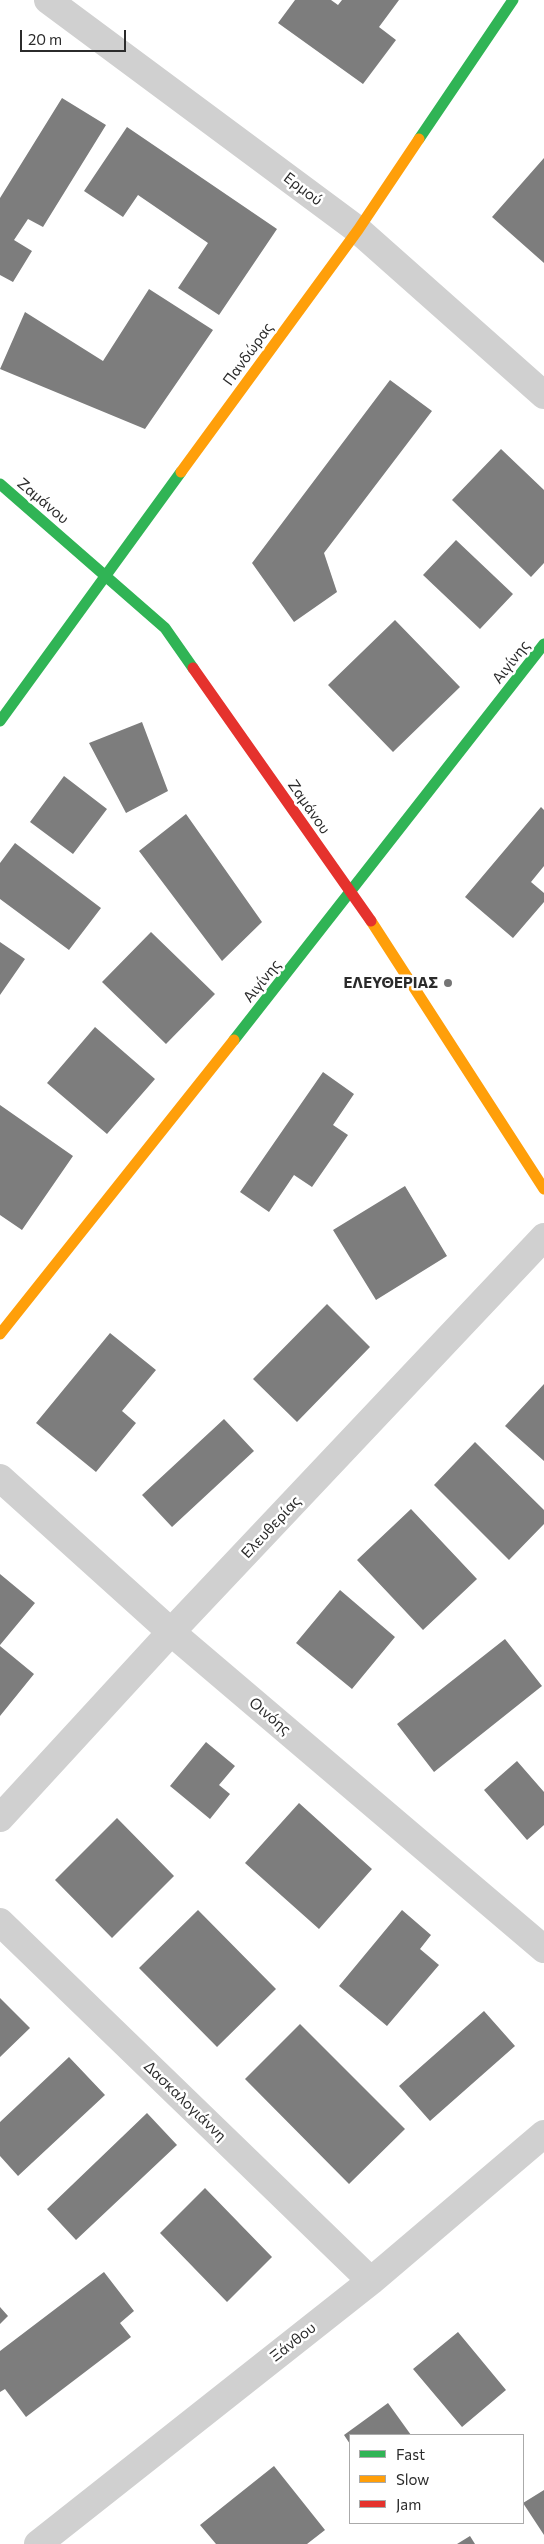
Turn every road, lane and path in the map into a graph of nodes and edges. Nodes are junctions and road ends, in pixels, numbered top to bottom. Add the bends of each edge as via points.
1 (48, 0) edge
2 (514, 0) edge
3 (358, 230) junction
4 (544, 395) edge
5 (0, 484) edge
6 (105, 576) junction
7 (544, 644) edge
8 (0, 721) edge
9 (352, 892) junction
10 (544, 1189) edge
11 (544, 1237) edge
12 (0, 1334) edge
13 (0, 1478) edge
14 (171, 1632) junction
15 (0, 1818) edge
16 (0, 1922) edge
17 (544, 1949) edge
18 (544, 2134) edge
19 (371, 2281) junction
20 (38, 2544) edge

1 - 3 street, Ερμού
2 - 3 street, Πανδώρας
3 - 4 street, Ερμού
3 - 6 street, Πανδώρας
5 - 6 street, Ζαμάνου
6 - 8 street, Πανδώρας
6 - 9 street, Ζαμάνου via 165,628
7 - 9 street, Αιγίνης
9 - 10 street, Ζαμάνου
9 - 12 street, Αιγίνης
11 - 14 street, Ελευθερίας
13 - 14 street, Οινόης
14 - 15 street, Ελευθερίας
14 - 17 street, Οινόης
16 - 19 street, Δασκαλογιάννη
18 - 19 street, Ξάνθου
19 - 20 street, Ξάνθου

